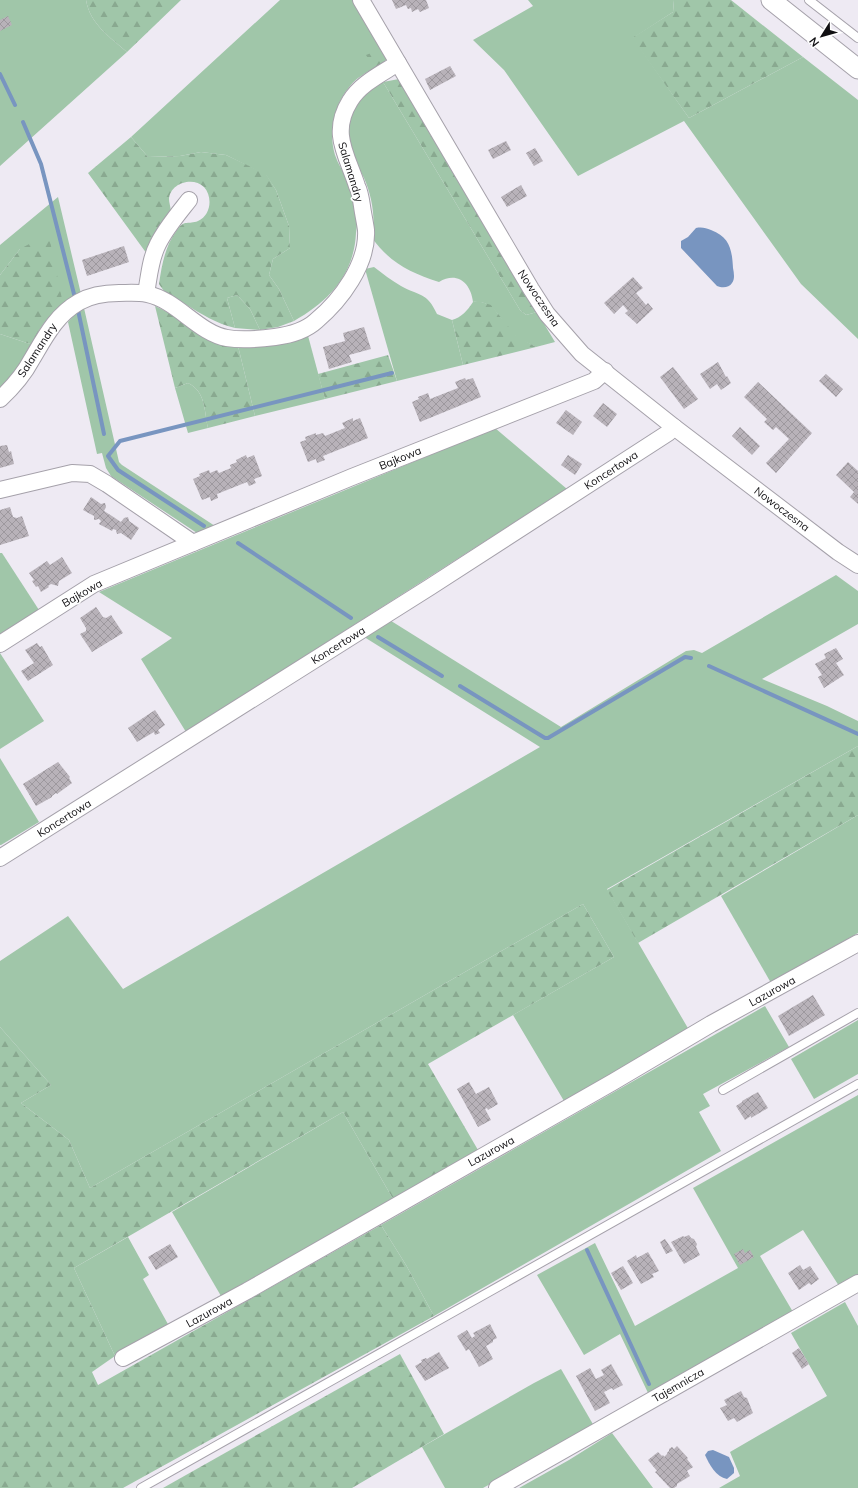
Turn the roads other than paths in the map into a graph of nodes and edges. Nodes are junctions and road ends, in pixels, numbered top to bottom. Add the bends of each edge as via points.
1 (361, 0) edge
2 (771, 0) edge
3 (809, 0) edge
4 (858, 38) edge
5 (398, 63) junction
6 (858, 69) edge
7 (189, 200) dead end
8 (146, 294) junction
9 (605, 372) junction
10 (0, 400) edge
11 (674, 427) junction
12 (0, 490) edge
13 (193, 543) junction
14 (858, 564) edge
15 (0, 644) edge
16 (0, 858) edge
17 (858, 944) edge
18 (858, 1013) edge
19 (858, 1084) edge
20 (723, 1090) dead end
21 (858, 1283) edge
22 (123, 1358) dead end
23 (141, 1488) edge
24 (497, 1488) edge

1 - 5 street, Nowoczesna
2 - 6 street
3 - 4 lane
5 - 8 street, Salamandry via 373,78 356,93 344,113 339,133 358,188 366,231 364,248 356,271 346,287 332,306 315,322 289,335 259,339 227,338 211,332 166,301
5 - 9 street, Nowoczesna via 547,314 582,354
7 - 8 street via 157,245
8 - 10 street, Salamandry via 97,295 69,308 54,322 40,342 32,360
9 - 11 street, Nowoczesna
9 - 13 street, Bajkowa via 594,381
11 - 14 street, Nowoczesna via 838,552
11 - 16 street, Koncertowa via 661,438 490,548
12 - 13 street via 72,473 90,474
13 - 15 street, Bajkowa via 94,584
17 - 22 street, Lazurowa via 711,1024 247,1291
18 - 20 lane
19 - 23 lane
21 - 24 street, Tajemnicza

